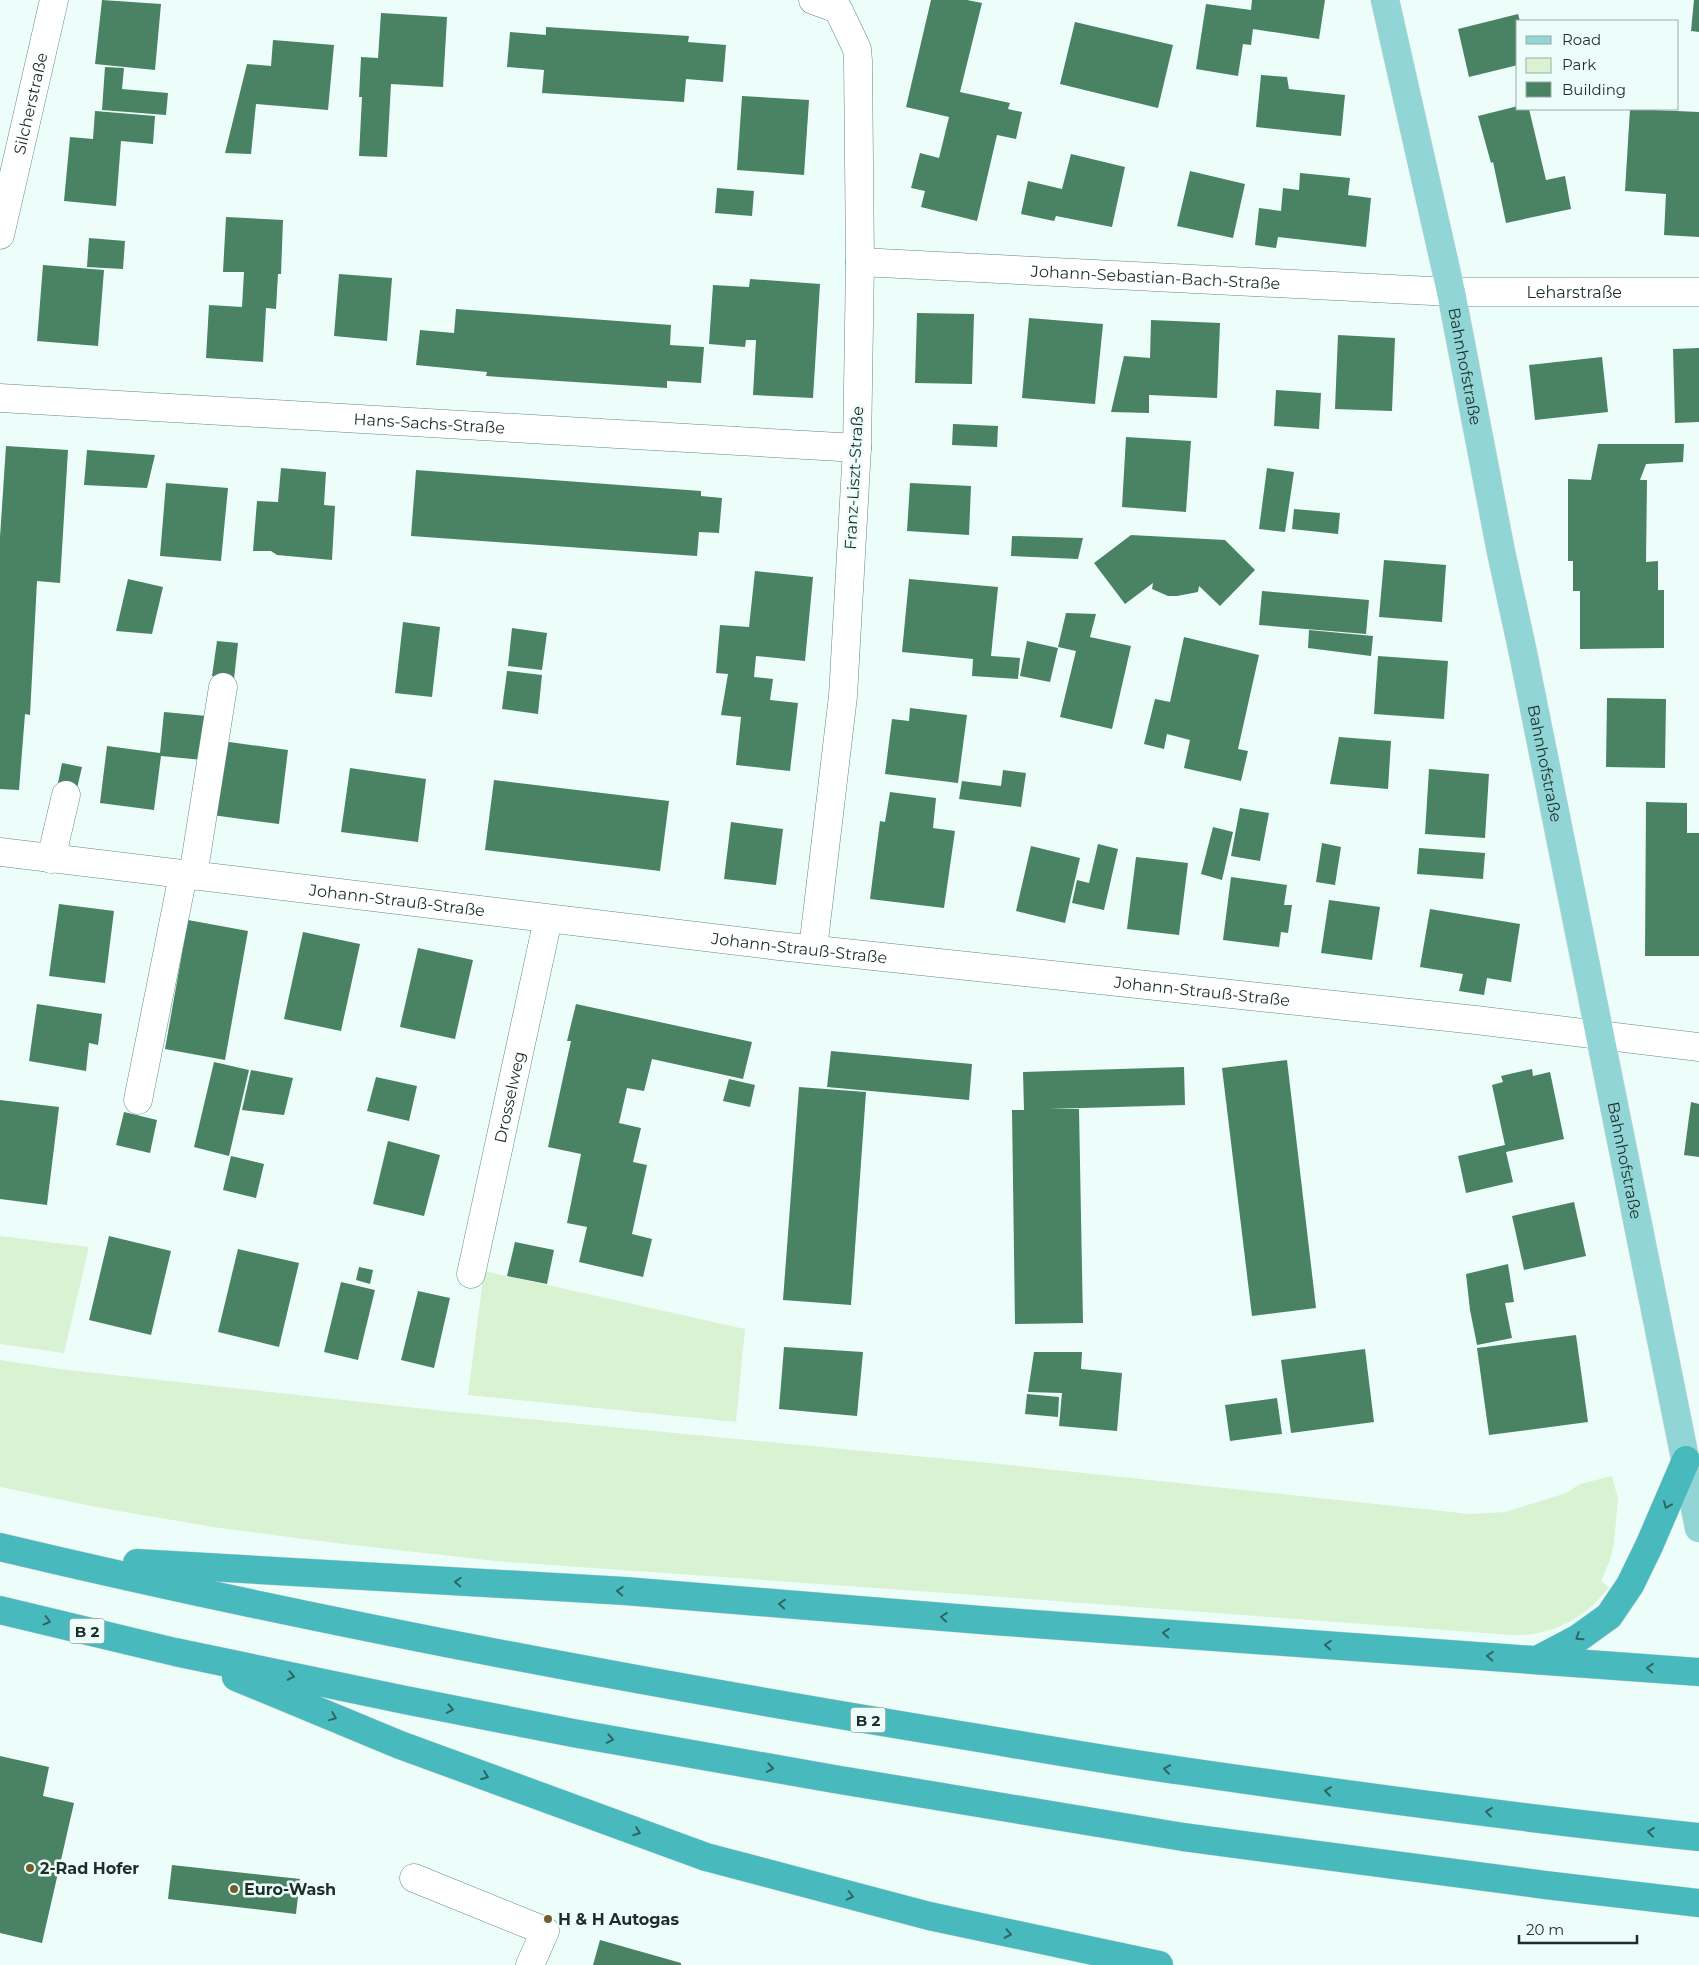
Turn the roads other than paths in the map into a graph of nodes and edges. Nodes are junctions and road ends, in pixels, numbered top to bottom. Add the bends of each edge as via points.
1 (54, 0) edge
2 (813, 0) edge
3 (1385, 0) edge
4 (0, 235) edge
5 (860, 262) junction
6 (1451, 292) junction
7 (1699, 292) edge
8 (0, 398) edge
9 (857, 448) junction
10 (223, 687) dead end
11 (66, 795) dead end
12 (0, 852) edge
13 (51, 859) junction
14 (188, 875) junction
15 (548, 919) junction
16 (813, 950) junction
17 (1599, 1034) junction
18 (1699, 1046) edge
19 (138, 1100) dead end
20 (471, 1274) dead end
21 (1686, 1460) junction
22 (1699, 1528) edge
23 (0, 1547) edge
24 (44, 1557) junction
25 (0, 1610) edge
26 (175, 1652) junction
27 (1539, 1660) junction
28 (1699, 1672) edge
29 (1699, 1837) edge
30 (414, 1878) dead end
31 (1699, 1903) edge
32 (530, 1965) edge
33 (1159, 1965) edge

1 - 4 street, Silcherstraße
2 - 5 street, Franz-Liszt-Straße via 838,9 857,49
3 - 6 main road, Bahnhofstraße
5 - 6 street, Johann-Sebastian-Bach-Straße
5 - 9 street, Franz-Liszt-Straße
6 - 7 street, Leharstraße
6 - 17 main road, Bahnhofstraße
8 - 9 street, Hans-Sachs-Straße
9 - 16 street, Franz-Liszt-Straße via 843,696
10 - 14 street
11 - 13 street
12 - 13 street, Johann-Strauß-Straße
13 - 14 street, Johann-Strauß-Straße
14 - 15 street, Johann-Strauß-Straße
14 - 19 street
15 - 16 street, Johann-Strauß-Straße
15 - 20 street, Drosselweg
16 - 17 street, Johann-Strauß-Straße
17 - 18 street, Johann-Strauß-Straße
17 - 21 main road, Bahnhofstraße
21 - 22 main road, Bahnhofstraße
21 -> 27 highway via 1634,1577 1609,1616
23 - 24 highway, B 2
27 -> 24 highway via 625,1591
29 -> 24 highway, B 2 via 1189,1772 827,1713 584,1671
25 -> 26 highway, B 2
26 -> 31 highway, B 2 via 573,1733 1005,1808 1183,1837
26 -> 33 highway via 400,1745 706,1857 929,1916
28 -> 27 highway
30 - 32 street via 545,1931

